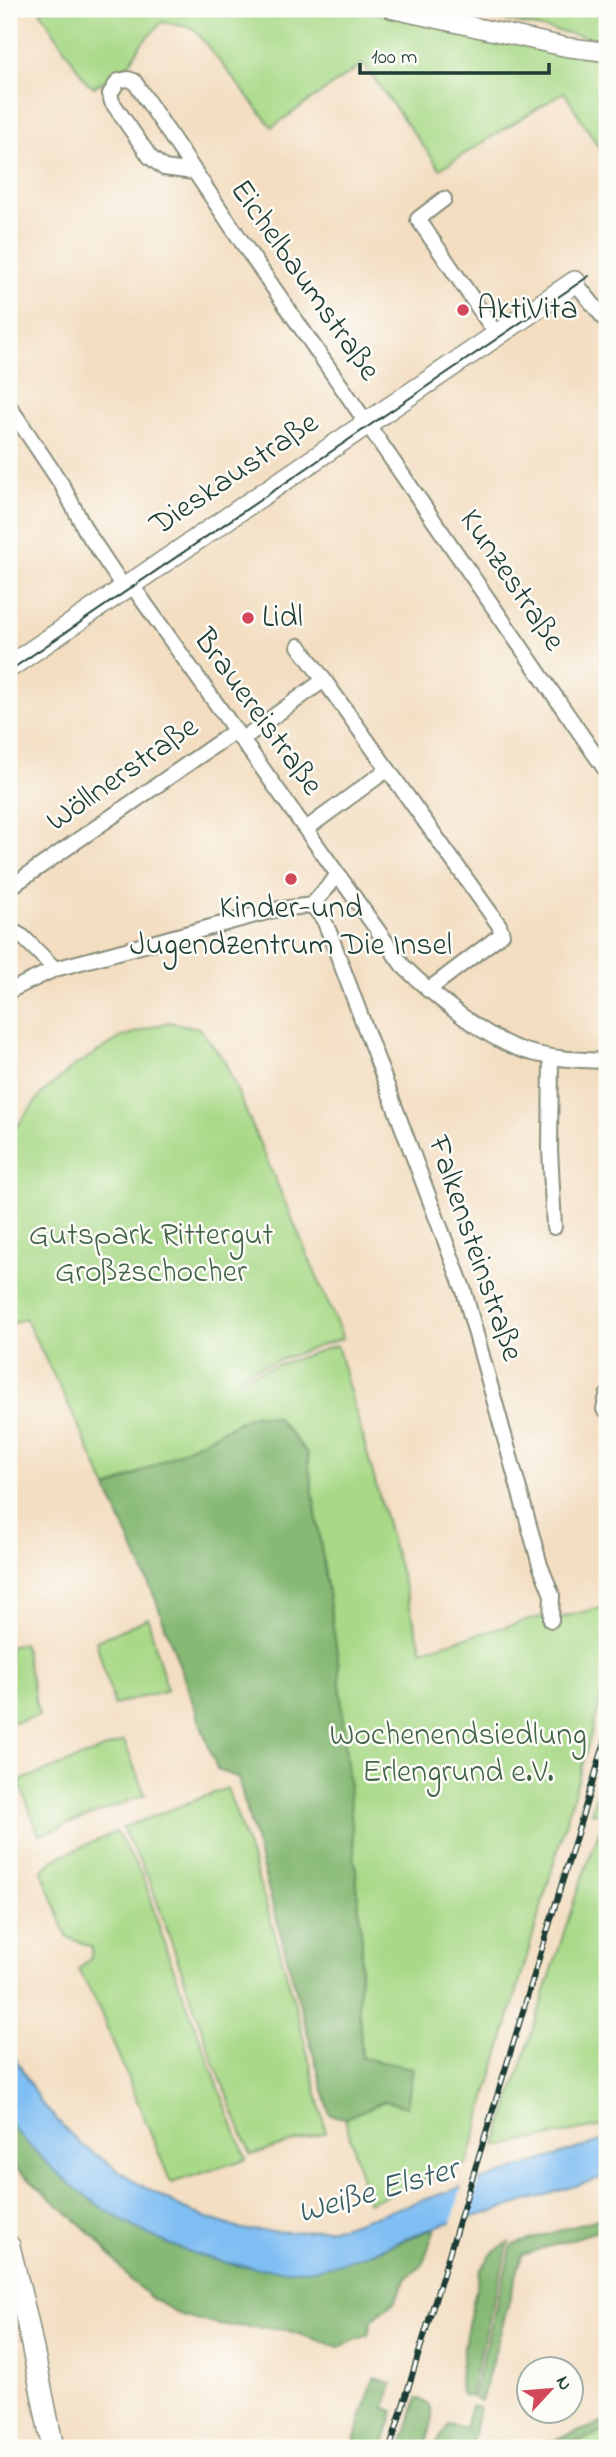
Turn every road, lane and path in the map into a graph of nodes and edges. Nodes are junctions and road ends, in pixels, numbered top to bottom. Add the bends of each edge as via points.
1 (392, 9) edge
2 (607, 52) edge
3 (194, 172) junction
4 (444, 200) dead end
5 (575, 282) joint
6 (607, 322) edge
7 (497, 335) junction
8 (9, 405) edge
9 (368, 422) junction
10 (128, 586) junction
11 (299, 646) dead end
12 (9, 667) edge
13 (324, 680) junction
14 (238, 736) junction
15 (388, 769) junction
16 (607, 772) edge
17 (306, 828) junction
18 (338, 875) junction
19 (9, 888) edge
20 (312, 905) junction
21 (9, 929) edge
22 (55, 969) junction
23 (428, 990) junction
24 (9, 991) edge
25 (551, 1058) junction
26 (607, 1061) edge
27 (554, 1227) dead end
28 (551, 1620) dead end
29 (9, 2246) edge
30 (52, 2448) edge

1 - 2 street
3 - 3 street, Eichelbaumstraße via 164,168 149,157 112,102 110,94 118,81 134,81
3 - 9 street, Eichelbaumstraße
4 - 7 street via 418,219
5 - 6 street
5 - 7 main road, Dieskaustraße
7 - 9 main road, Dieskaustraße
8 - 10 street, Brauereistraße via 62,485 86,531
9 - 10 main road, Dieskaustraße
9 - 16 street, Kunzestraße
10 - 12 main road, Dieskaustraße
10 - 14 street, Brauereistraße
11 - 13 street
13 - 14 street, Wöllnerstraße
13 - 15 street
14 - 17 street, Brauereistraße
14 - 19 street, Wöllnerstraße
15 - 17 street
15 - 23 street via 502,934
17 - 18 street, Brauereistraße
18 - 20 street
18 - 23 street, Brauereistraße via 403,966
20 - 22 street via 274,910
20 - 28 street, Falkensteinstraße via 331,937 464,1291 552,1595
21 - 22 street
22 - 24 street
23 - 25 street, Brauereistraße via 492,1035
25 - 26 street, Brauereistraße
25 - 27 street
29 - 30 main road

